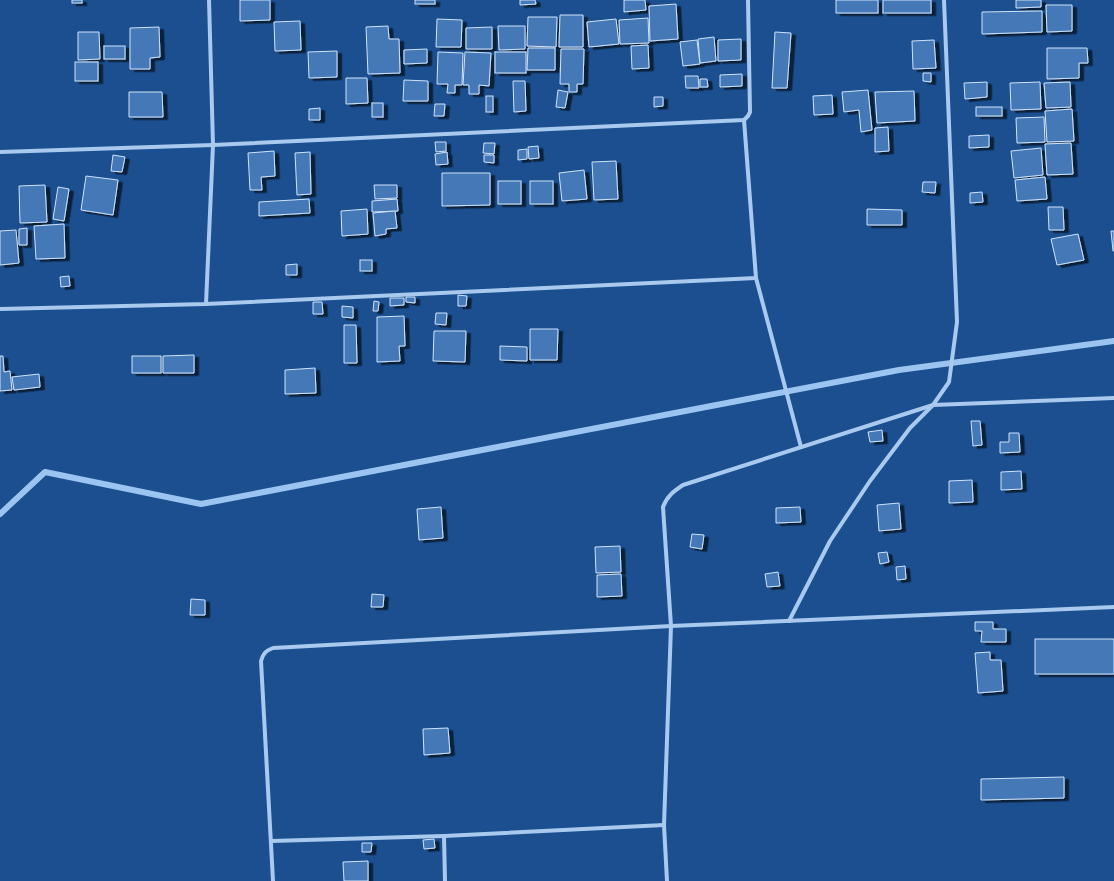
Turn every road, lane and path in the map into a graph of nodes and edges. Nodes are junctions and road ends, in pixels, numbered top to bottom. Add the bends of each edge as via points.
1 (209, 0) edge
2 (748, 0) edge
3 (944, 0) edge
4 (744, 120) junction
5 (213, 145) junction
6 (0, 152) edge
7 (756, 278) junction
8 (206, 304) junction
9 (0, 309) edge
10 (1114, 398) edge
11 (933, 405) junction
12 (801, 447) junction
13 (1114, 607) edge
14 (789, 621) junction
15 (671, 626) junction
16 (664, 825) junction
17 (444, 836) junction
18 (271, 841) junction
19 (273, 881) edge
20 (445, 881) edge
21 (667, 881) edge

1 - 5 street
2 - 4 street via 750,112
3 - 11 street via 957,322 950,382
4 - 5 street
4 - 7 street
5 - 6 street
5 - 8 street
7 - 8 street
7 - 12 street
8 - 9 street
10 - 11 street
11 - 12 street
11 - 14 street via 910,428 870,481 830,541
12 - 15 street via 683,485 666,499 663,507
13 - 14 street
14 - 15 street
15 - 16 street
15 - 18 street via 267,650 261,661
16 - 17 street
16 - 21 street
17 - 18 street
17 - 20 street
18 - 19 street

